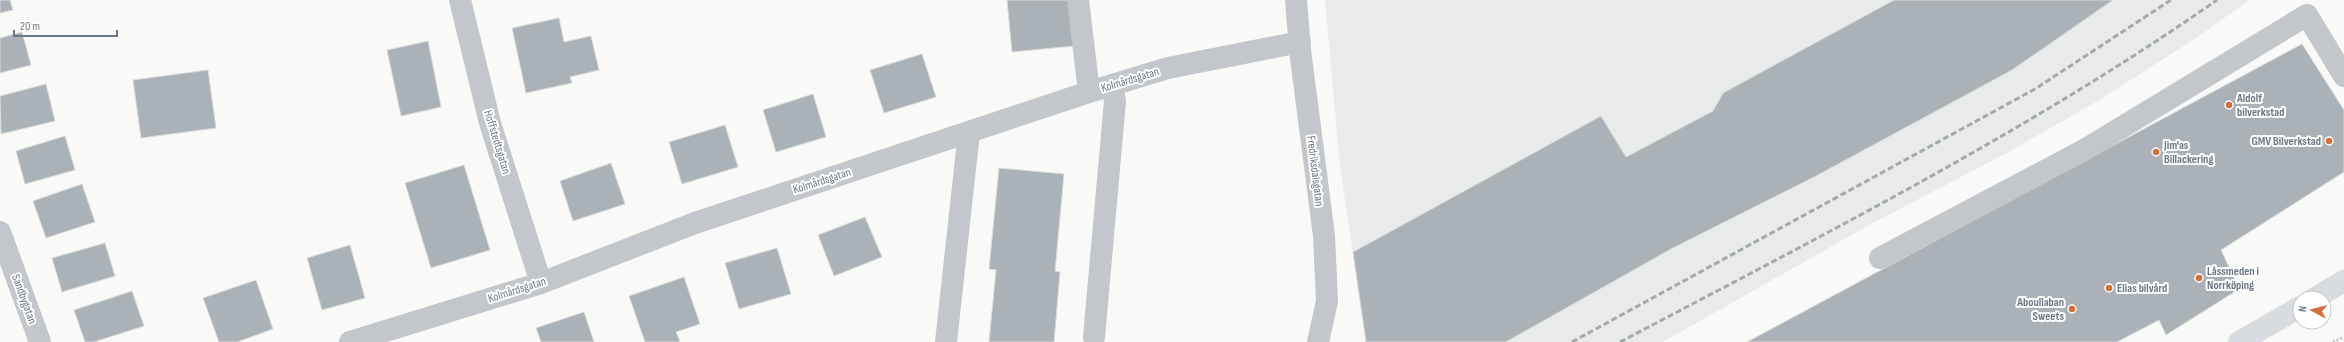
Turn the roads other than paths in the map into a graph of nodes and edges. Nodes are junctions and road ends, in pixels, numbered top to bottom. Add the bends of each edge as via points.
1 (460, 0) edge
2 (1078, 0) edge
3 (1296, 0) edge
4 (1300, 42) junction
5 (2344, 76) edge
6 (1112, 86) junction
7 (1089, 92) junction
8 (969, 132) junction
9 (0, 232) edge
10 (1880, 258) dead end
11 (2344, 281) edge
12 (541, 283) junction
13 (2329, 290) edge
14 (2292, 312) edge
15 (1094, 338) dead end
16 (40, 342) edge
17 (350, 342) edge
18 (946, 342) edge
19 (1318, 342) edge
20 (2239, 342) edge

1 - 12 street, Hoffstedtsgatan via 490,123
2 - 7 street
3 - 4 street, Fredriksdalsgatan
4 - 6 street, Kolmårdsgatan via 1168,68
4 - 19 street, Fredriksdalsgatan via 1324,250 1327,301
5 - 10 street via 2307,15 2086,148
6 - 7 street, Kolmårdsgatan
6 - 15 street via 1115,101
7 - 8 street, Kolmårdsgatan
8 - 12 street, Kolmårdsgatan via 695,223
8 - 18 street
9 - 16 street, Sandbygatan
11 - 13 main road
12 - 17 street, Kolmårdsgatan
14 - 20 main road

